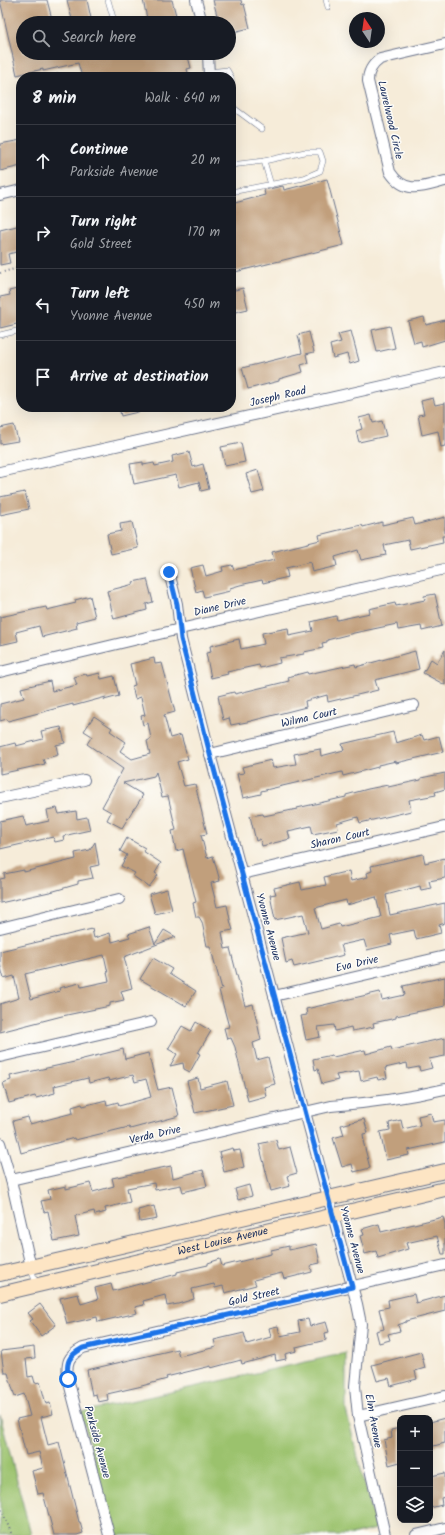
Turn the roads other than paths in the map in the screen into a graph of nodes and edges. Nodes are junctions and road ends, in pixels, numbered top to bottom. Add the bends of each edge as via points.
1 (108, 0) edge
2 (196, 0) edge
3 (326, 0) edge
4 (328, 8) dead end
5 (113, 16) edge
6 (200, 16) edge
7 (445, 44) edge
8 (208, 60) edge
9 (209, 72) edge
10 (218, 72) edge
11 (228, 72) edge
12 (236, 110) edge
13 (262, 129) dead end
14 (264, 161) junction
15 (236, 164) edge
16 (445, 181) edge
17 (271, 185) junction
18 (16, 191) edge
19 (236, 191) edge
20 (0, 195) edge
21 (16, 331) edge
22 (0, 334) edge
23 (445, 372) edge
24 (0, 472) edge
25 (445, 569) edge
26 (169, 572) dead end
27 (180, 629) junction
28 (0, 672) edge
29 (414, 705) dead end
30 (210, 754) junction
31 (84, 780) dead end
32 (0, 798) edge
33 (444, 827) dead end
34 (242, 874) junction
35 (119, 899) dead end
36 (0, 928) edge
37 (445, 956) edge
38 (274, 996) junction
39 (151, 1022) dead end
40 (0, 1057) edge
41 (445, 1089) edge
42 (305, 1112) junction
43 (0, 1143) edge
44 (445, 1171) edge
45 (10, 1180) junction
46 (445, 1188) edge
47 (328, 1198) junction
48 (332, 1215) junction
49 (445, 1265) edge
50 (31, 1267) junction
51 (0, 1274) edge
52 (36, 1286) junction
53 (352, 1287) junction
54 (0, 1294) edge
55 (71, 1356) joint
56 (445, 1396) edge
57 (358, 1416) junction
58 (445, 1528) edge
59 (108, 1535) edge
60 (386, 1535) edge
61 (416, 1535) edge

1 - 5 lane
2 - 6 street
3 - 4 lane
7 - 16 street, Laurelwood Circle via 380,59 372,65 368,81 390,172 396,181 413,188
8 - 9 street
10 - 11 lane
12 - 13 lane
14 - 15 lane
14 - 17 lane
14 - 17 lane via 305,152 320,152 323,161 320,171 304,178
17 - 19 lane
18 - 20 street
21 - 22 lane
23 - 24 street, Joseph Road
25 - 27 street, Diane Drive
26 - 27 street, Yvonne Avenue
27 - 28 street, Diane Drive
27 - 30 street, Yvonne Avenue
29 - 30 street, Wilma Court
30 - 34 street, Yvonne Avenue
31 - 32 street
33 - 34 street, Sharon Court
34 - 38 street, Yvonne Avenue
35 - 36 street
37 - 38 street, Eva Drive
38 - 42 street, Yvonne Avenue
39 - 40 street
41 - 42 street, Verda Drive via 412,1097 331,1106
42 - 45 street, Verda Drive
42 - 47 street, Yvonne Avenue
43 - 45 street
44 - 47 main road, West Louise Avenue
45 - 50 street
46 - 48 main road, West Louise Avenue
47 - 48 street, Yvonne Avenue
47 - 50 main road, West Louise Avenue
48 - 52 main road, West Louise Avenue
48 - 53 street, Yvonne Avenue
49 - 53 street, Gold Street
50 - 51 main road, West Louise Avenue
50 - 52 lane
52 - 54 main road, West Louise Avenue
53 - 55 street, Gold Street via 83,1348
53 - 57 street, Elm Avenue via 361,1324 355,1386
55 - 59 street, Parkside Avenue via 68,1362 68,1379
56 - 57 street
57 - 60 street, Elm Avenue
58 - 61 street

